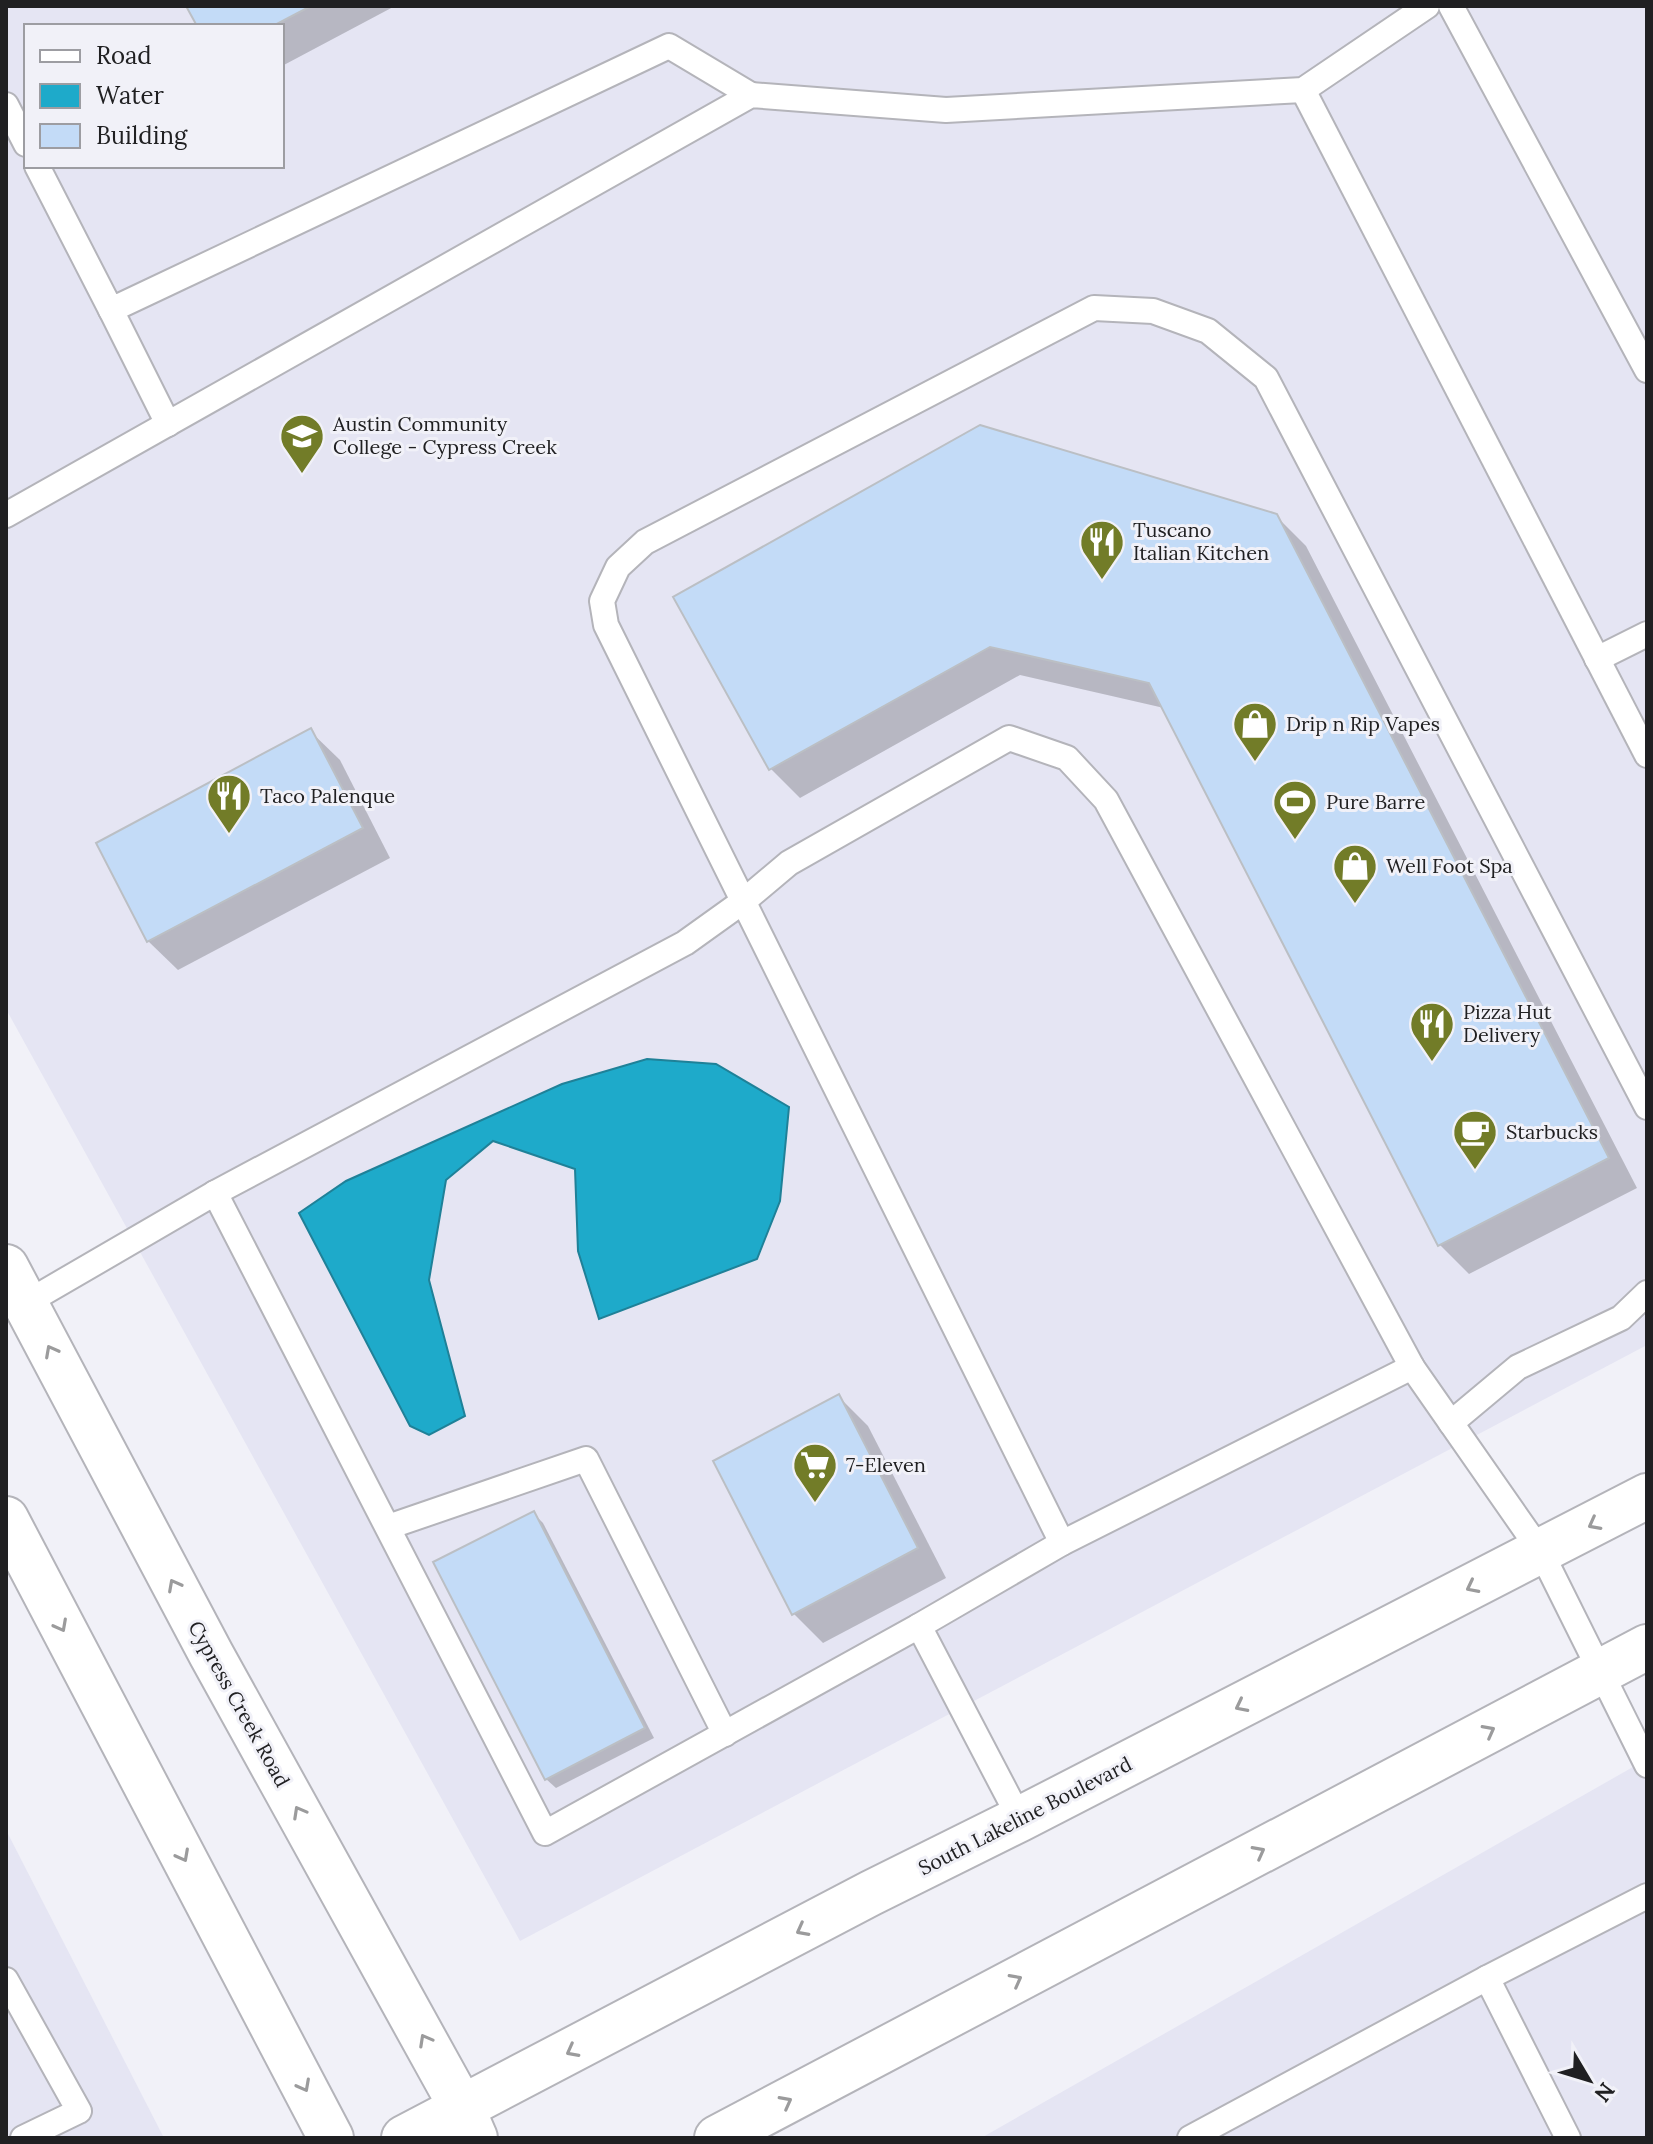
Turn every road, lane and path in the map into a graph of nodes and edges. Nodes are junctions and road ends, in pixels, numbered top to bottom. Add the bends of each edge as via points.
1 (1427, 6) edge
2 (1451, 6) edge
3 (1303, 90) junction
4 (751, 95) junction
5 (6, 105) edge
6 (24, 140) edge
7 (38, 168) edge
8 (111, 310) junction
9 (1647, 370) edge
10 (168, 424) junction
11 (6, 515) edge
12 (1647, 634) edge
13 (1597, 659) junction
14 (1647, 755) edge
15 (745, 900) junction
16 (1647, 1107) edge
17 (215, 1193) junction
18 (13, 1291) edge
19 (1647, 1293) edge
20 (1412, 1367) junction
21 (1451, 1423) junction
22 (1647, 1496) edge
23 (6, 1519) edge
24 (388, 1527) junction
25 (1062, 1543) junction
26 (1541, 1552) junction
27 (919, 1626) junction
28 (1647, 1647) edge
29 (1600, 1673) junction
30 (725, 1734) junction
31 (1647, 1765) edge
32 (1020, 1819) junction
33 (1647, 1896) edge
34 (1487, 1978) junction
35 (6, 1980) edge
36 (469, 2123) edge
37 (23, 2138) edge
38 (331, 2138) edge
39 (404, 2138) edge
40 (717, 2138) edge
41 (1190, 2138) edge
42 (1568, 2138) edge

1 - 3 lane
2 - 9 lane
3 - 4 lane via 946,110
3 - 13 lane
4 - 8 lane via 669,46
4 - 10 lane
5 - 6 lane
7 - 8 lane
8 - 10 lane
10 - 11 lane
12 - 13 lane
13 - 14 lane
15 - 16 lane via 606,625 602,601 618,567 645,542 1094,308 1153,311 1208,331 1266,378
15 - 17 lane via 685,943
15 - 20 lane via 789,863 1009,738 1067,758 1106,800
15 - 25 lane
17 - 18 lane
17 - 24 lane
36 -> 18 main road, Cypress Creek Road
19 - 21 lane via 1621,1318 1518,1367
20 - 21 lane
20 - 25 lane
21 - 26 lane
22 -> 26 main road, South Lakeline Boulevard
23 -> 38 main road
24 - 30 lane via 586,1459
24 - 30 lane via 545,1833
25 - 27 lane
26 - 29 lane
26 -> 32 main road, South Lakeline Boulevard
27 - 30 lane
27 - 32 lane
28 - 29 main road
29 - 31 lane
40 -> 29 main road
32 -> 36 main road, South Lakeline Boulevard via 871,1893
33 - 34 lane
34 - 41 lane
34 - 42 lane
35 - 37 lane via 79,2111
36 - 39 main road, South Lakeline Boulevard

